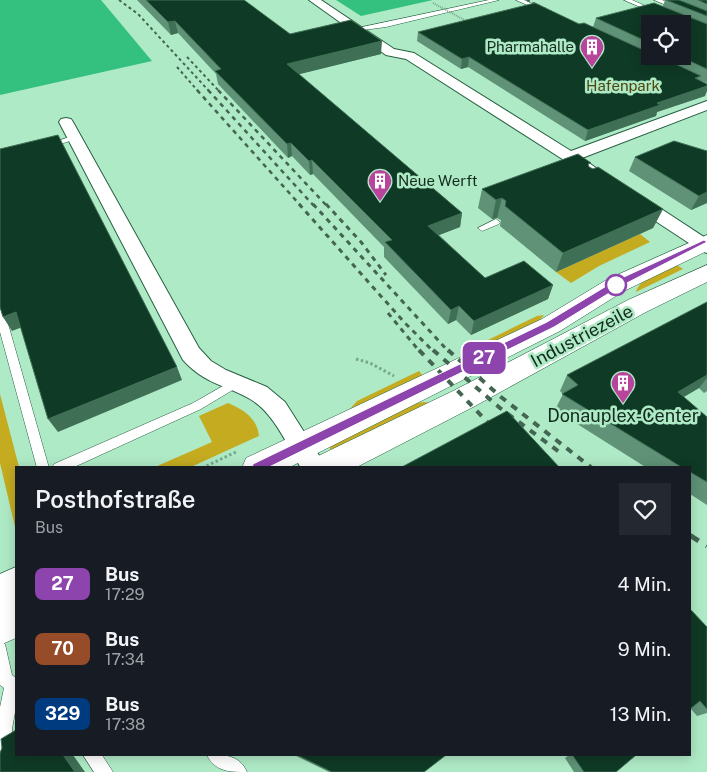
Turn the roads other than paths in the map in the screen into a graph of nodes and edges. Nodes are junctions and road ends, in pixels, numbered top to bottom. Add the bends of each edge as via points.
1 (314, 0) edge
2 (496, 0) edge
3 (519, 0) edge
4 (630, 0) edge
5 (657, 0) edge
6 (682, 10) edge
7 (550, 13) edge
8 (664, 15) edge
9 (356, 29) junction
10 (707, 105) edge
11 (70, 130) joint
12 (43, 147) edge
13 (570, 157) junction
14 (496, 222) edge
15 (482, 228) dead end
16 (705, 244) edge
17 (707, 273) edge
18 (0, 313) edge
19 (237, 382) junction
20 (308, 457) edge
21 (42, 466) edge
22 (62, 466) edge
23 (266, 466) edge
24 (328, 466) edge
25 (15, 585) edge
26 (0, 592) edge
27 (15, 620) edge
28 (0, 627) edge
29 (0, 650) edge
30 (14, 688) edge
31 (8, 751) edge
32 (93, 756) edge
33 (217, 756) edge
34 (104, 772) edge
35 (238, 772) edge

1 - 9 street, Industriezeile
2 - 9 lane
3 - 7 lane
4 - 8 lane
5 - 6 lane
9 - 13 street, Industriezeile via 390,52 410,56
10 - 13 street
11 - 12 lane
11 - 19 street via 191,354 203,367
13 - 16 street, Industriezeile
14 - 15 lane
16 - 20 main road, Industriezeile via 616,284 550,325
17 - 24 main road, Industriezeile
18 - 21 lane
19 - 20 street via 259,393 277,409
19 - 22 lane via 196,406
20 - 23 main road, Industriezeile
25 - 26 main road
27 - 28 main road
29 - 30 lane via 5,679
30 - 31 lane via 4,729
32 - 34 lane
33 - 35 lane

